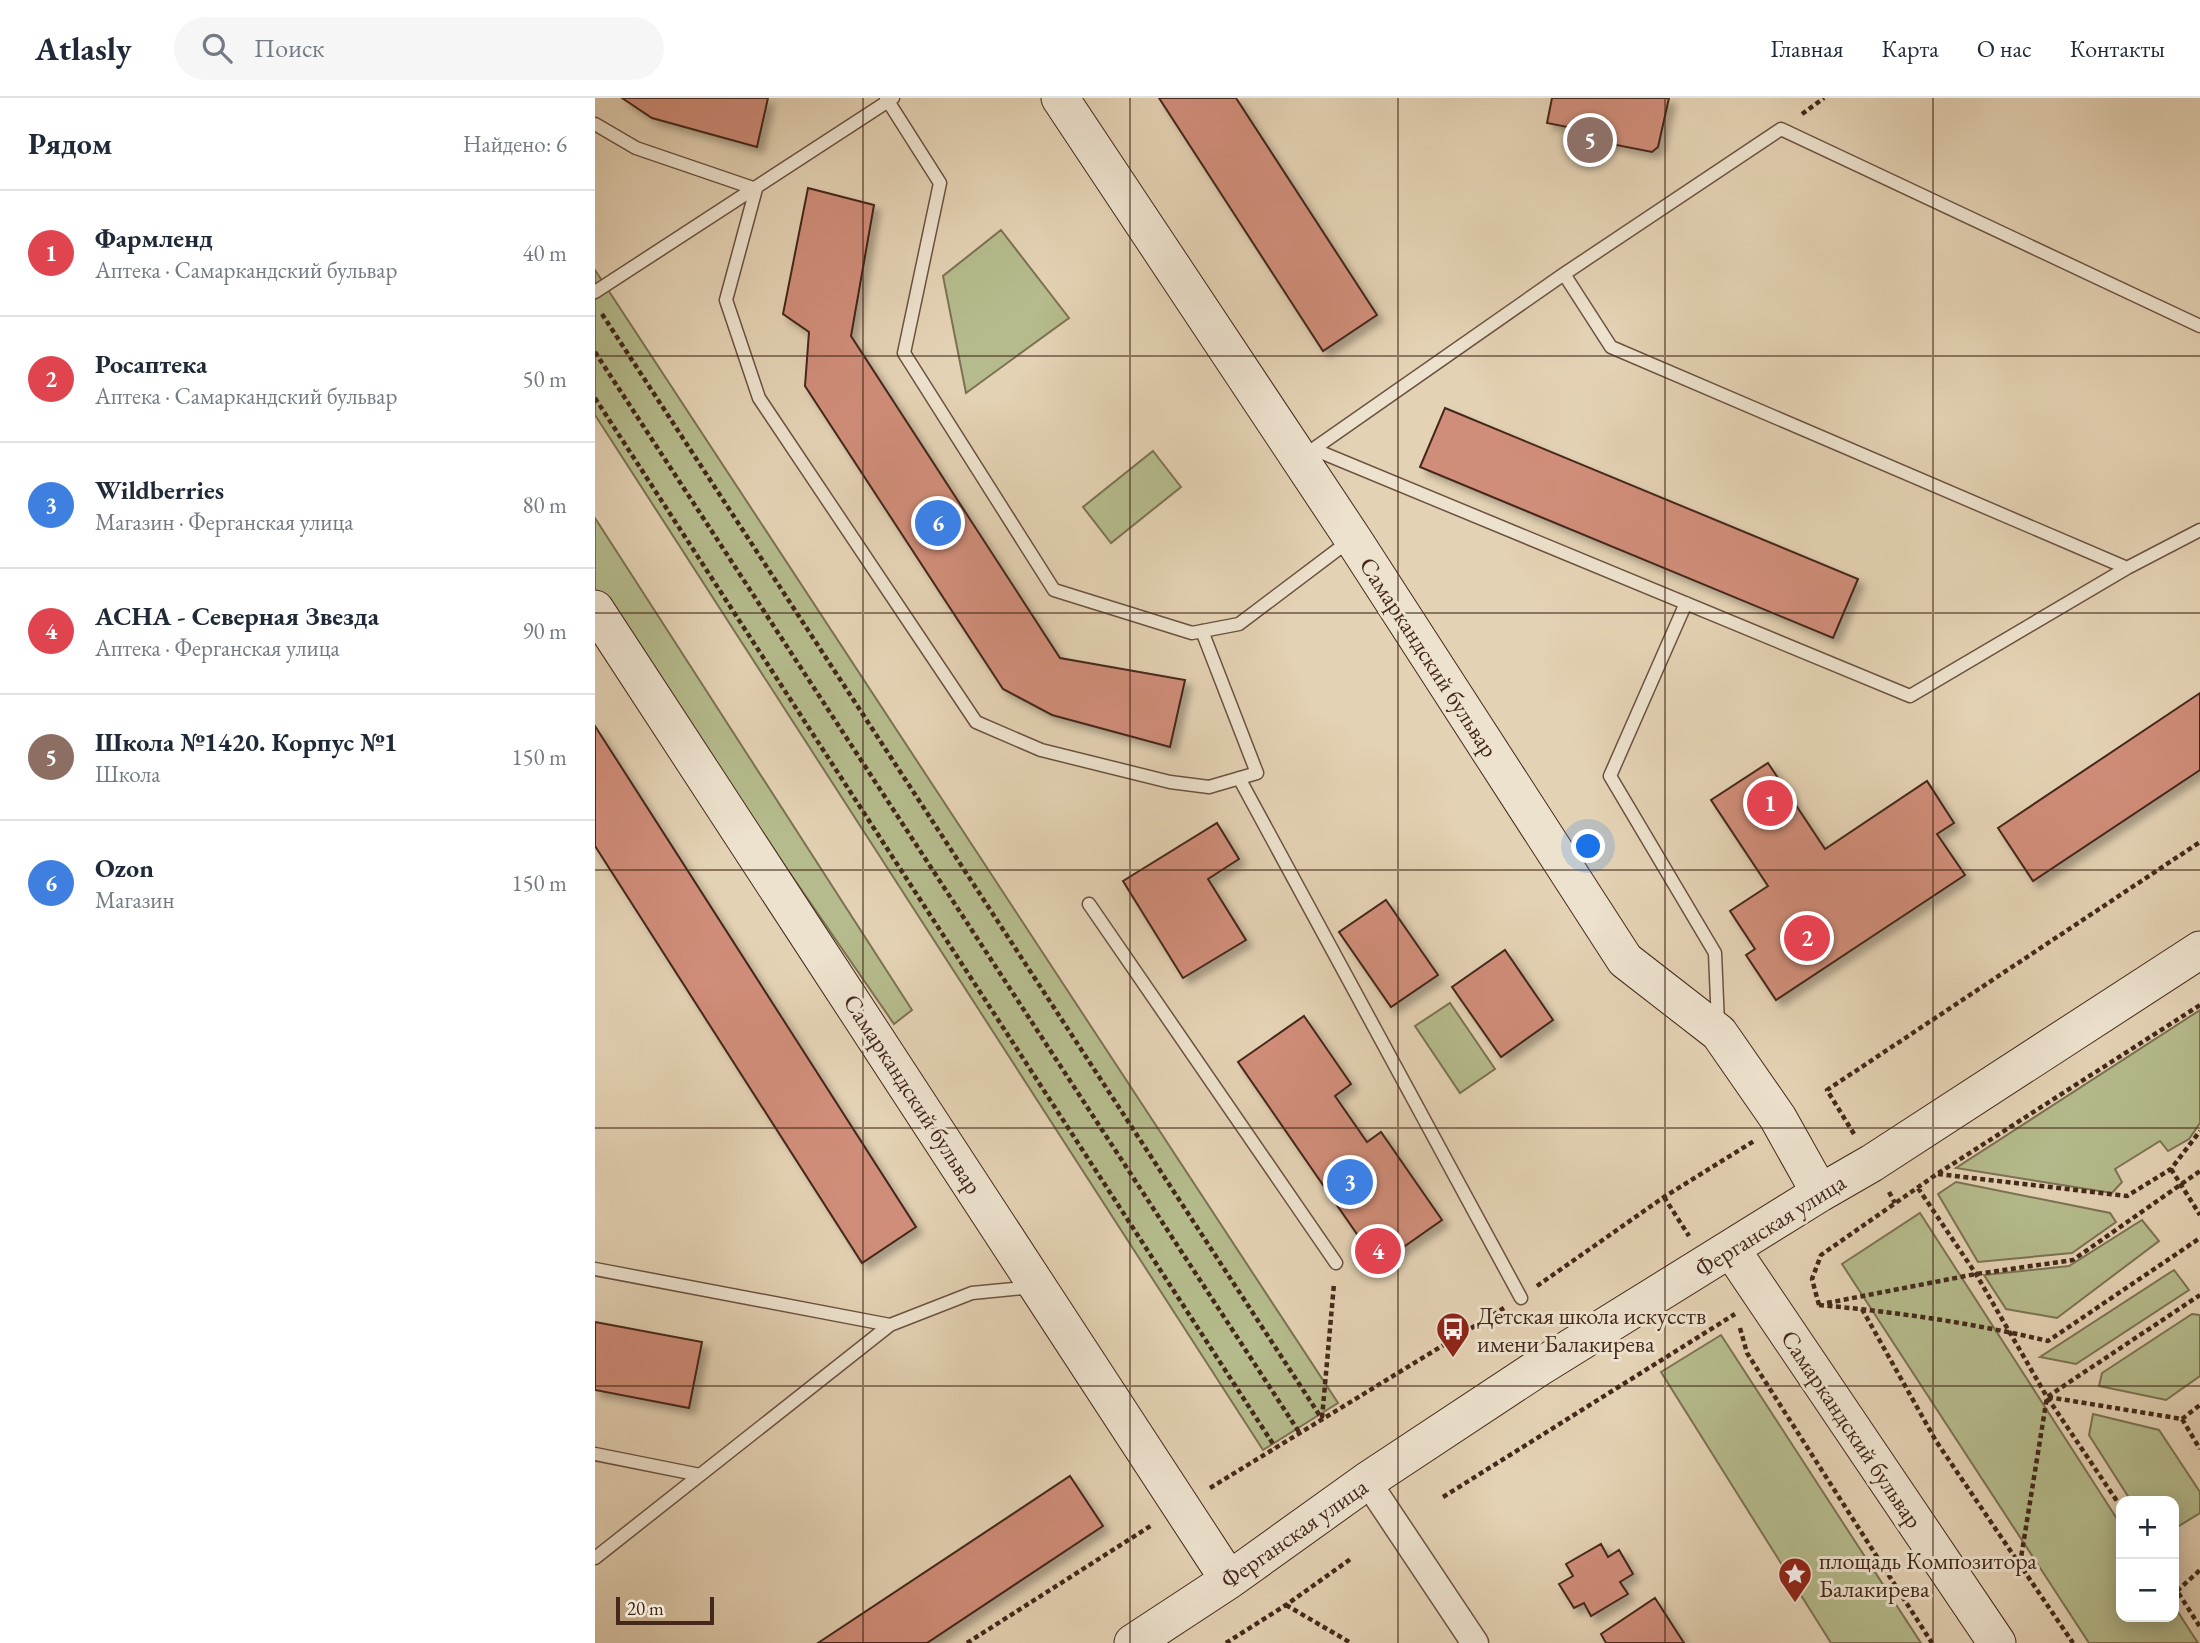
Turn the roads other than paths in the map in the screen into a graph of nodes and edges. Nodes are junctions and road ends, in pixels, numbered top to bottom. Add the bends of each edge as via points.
1 (1060, 98) edge
2 (889, 99) edge
3 (595, 124) edge
4 (756, 188) junction
5 (1564, 274) junction
6 (595, 292) edge
7 (2200, 326) edge
8 (1306, 454) junction
9 (2200, 530) edge
10 (1353, 538) junction
11 (2127, 568) junction
12 (1686, 603) junction
13 (595, 609) edge
14 (1202, 631) junction
15 (1239, 778) junction
16 (1089, 904) dead end
17 (2200, 950) edge
18 (1719, 1033) junction
19 (1820, 1192) junction
20 (1731, 1249) junction
21 (1336, 1263) road end
22 (595, 1269) edge
23 (1038, 1286) junction
24 (1521, 1298) dead end
25 (890, 1325) junction
26 (595, 1454) edge
27 (700, 1475) junction
28 (1367, 1481) junction
29 (595, 1558) edge
30 (1229, 1580) junction
31 (1133, 1643) edge
32 (1475, 1643) edge
33 (1997, 1643) edge

1 - 8 street, Самаркандский бульвар
2 - 4 lane
2 - 14 lane via 940,183 904,353 1054,590 1192,633
3 - 4 lane via 636,148
4 - 6 lane
4 - 15 lane via 726,300 759,398 976,722 1041,750 1170,782 1209,787
5 - 7 lane via 1781,128
5 - 8 lane
5 - 11 lane via 1611,347
8 - 10 street, Самаркандский бульвар
8 - 12 lane
9 - 11 lane
10 - 14 lane via 1239,624
10 - 18 street, Самаркандский бульвар via 1625,960
11 - 12 lane via 1910,696
12 - 18 lane via 1610,776 1715,953
13 - 23 street, Самаркандский бульвар
14 - 15 lane via 1257,773
15 - 24 lane
16 - 21 lane
17 - 19 street, Ферганская улица
18 - 19 street, Самаркандский бульвар via 1778,1118
19 - 20 street, Ферганская улица
20 - 28 street, Ферганская улица
20 - 33 street, Самаркандский бульвар
22 - 25 lane
23 - 25 lane via 972,1293
23 - 30 street, Самаркандский бульвар
25 - 27 lane
26 - 27 lane
27 - 29 lane
28 - 30 street, Ферганская улица
28 - 32 street
30 - 31 street, Ферганская улица

